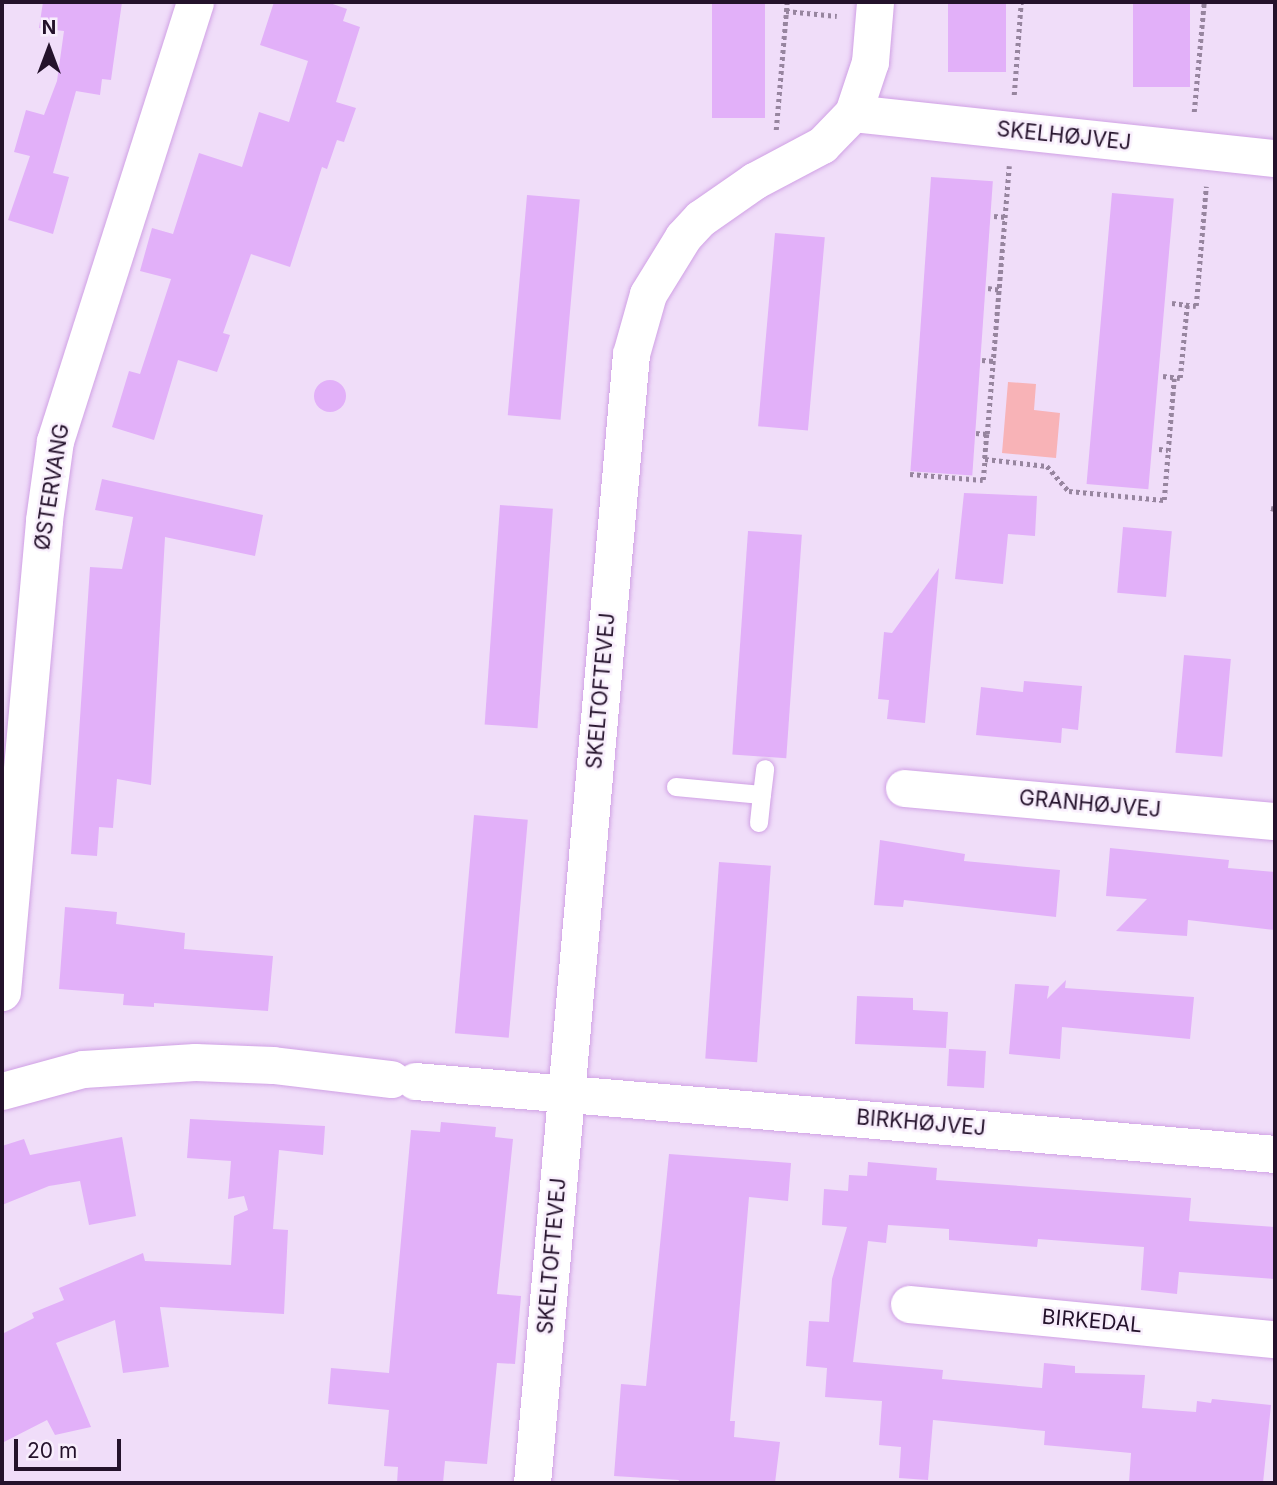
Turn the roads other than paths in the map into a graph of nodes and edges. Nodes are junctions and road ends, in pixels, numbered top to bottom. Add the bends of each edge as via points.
1 (195, 2) edge
2 (875, 10) edge
3 (853, 113) junction
4 (1275, 158) edge
5 (765, 769) dead end
6 (676, 787) dead end
7 (904, 788) dead end
8 (762, 794) junction
9 (1275, 821) edge
10 (759, 823) dead end
11 (2, 992) edge
12 (2, 1091) edge
13 (566, 1093) junction
14 (1275, 1154) edge
15 (909, 1304) dead end
16 (1275, 1339) edge
17 (533, 1483) edge

1 - 11 street, ØSTERVANG via 55,441
2 - 3 street, SKELTOFTEVEJ via 870,62
3 - 4 street, SKELHØJVEJ
3 - 13 street, SKELTOFTEVEJ via 822,145 701,218 683,237 648,294 631,354
5 - 8 lane
6 - 8 lane
7 - 9 street, GRANHØJVEJ
8 - 10 lane
12 - 13 street, BIRKHØJVEJ via 83,1069 195,1062 273,1065
13 - 14 street, BIRKHØJVEJ
13 - 17 street, SKELTOFTEVEJ
15 - 16 street, BIRKEDAL

